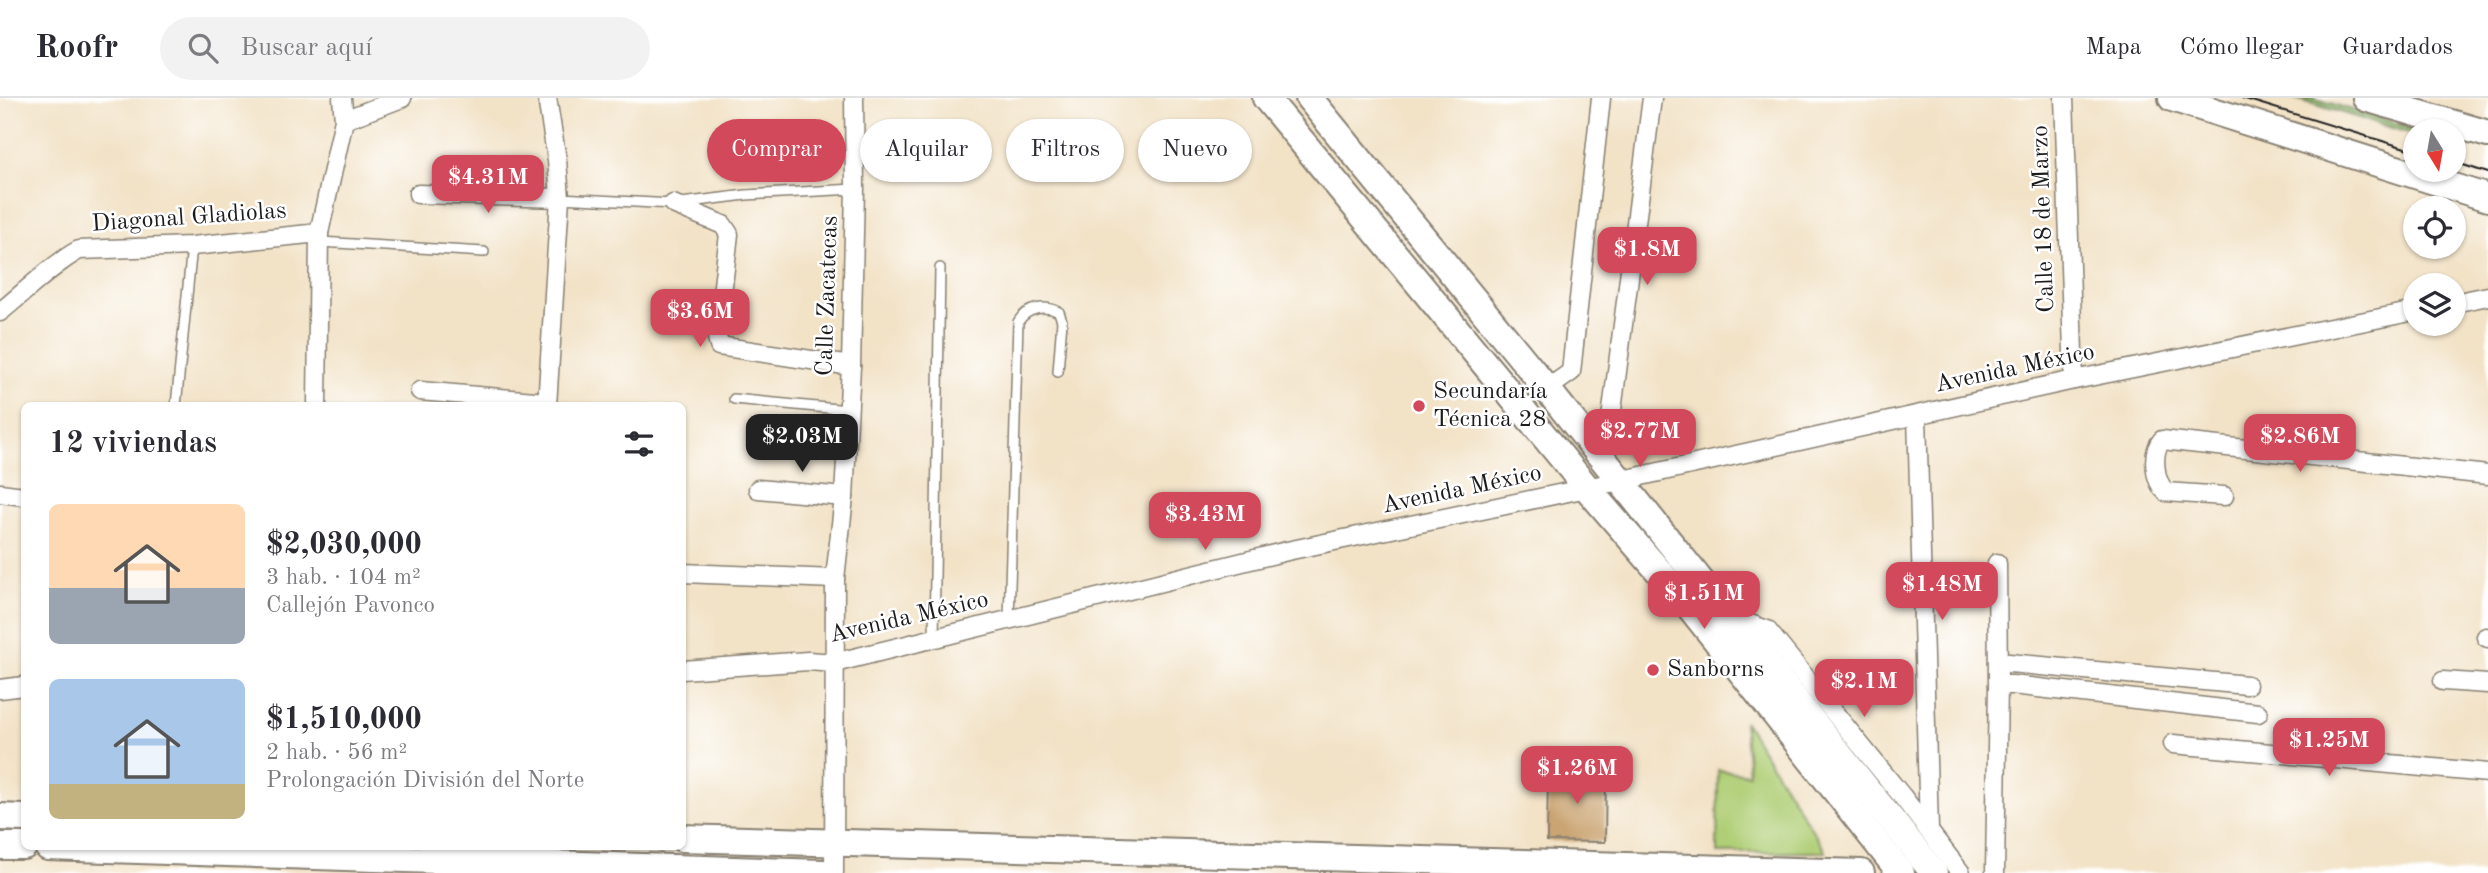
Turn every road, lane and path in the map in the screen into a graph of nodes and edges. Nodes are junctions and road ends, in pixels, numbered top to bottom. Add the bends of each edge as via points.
1 (342, 98) edge
2 (402, 98) edge
3 (547, 98) edge
4 (854, 98) edge
5 (1266, 98) edge
6 (1309, 98) edge
7 (1601, 98) edge
8 (1652, 98) edge
9 (2064, 98) edge
10 (2172, 98) edge
11 (2366, 98) edge
12 (344, 120) junction
13 (2488, 134) edge
14 (855, 189) junction
15 (418, 194) dead end
16 (560, 198) junction
17 (2488, 198) edge
18 (673, 204) junction
19 (319, 238) junction
20 (192, 246) junction
21 (484, 252) dead end
22 (940, 268) dead end
23 (2488, 296) edge
24 (2466, 301) edge
25 (0, 312) edge
26 (2403, 313) edge
27 (850, 366) junction
28 (1058, 372) dead end
29 (2074, 380) junction
30 (1547, 389) junction
31 (420, 391) dead end
32 (734, 399) dead end
33 (176, 402) edge
34 (317, 402) edge
35 (527, 402) edge
36 (547, 402) edge
37 (848, 410) junction
38 (1917, 416) junction
39 (1592, 447) junction
40 (2488, 475) edge
41 (1620, 481) junction
42 (1587, 488) junction
43 (758, 489) dead end
44 (0, 493) edge
45 (21, 496) edge
46 (2224, 496) dead end
47 (844, 497) junction
48 (1997, 564) dead end
49 (686, 573) edge
50 (835, 579) junction
51 (1689, 606) junction
52 (1729, 617) junction
53 (1009, 620) junction
54 (934, 639) junction
55 (1998, 662) junction
56 (834, 663) junction
57 (686, 670) edge
58 (2443, 681) dead end
59 (2488, 684) edge
60 (1998, 685) junction
61 (2247, 685) dead end
62 (21, 686) edge
63 (0, 689) edge
64 (2258, 713) dead end
65 (2173, 744) dead end
66 (2488, 774) edge
67 (0, 817) edge
68 (21, 818) edge
69 (1859, 819) junction
70 (1928, 829) junction
71 (686, 838) edge
72 (835, 842) junction
73 (0, 846) edge
74 (21, 846) edge
75 (98, 850) edge
76 (347, 865) edge
77 (524, 868) edge
78 (823, 873) edge
79 (834, 873) edge
80 (1858, 873) edge
81 (1901, 873) edge
82 (1934, 873) edge
83 (1961, 873) edge
84 (1995, 873) edge

1 - 12 street
2 - 12 street
3 - 16 street
4 - 14 street, Calle Zacatecas
5 - 42 main road
6 - 30 main road
7 - 30 street via 1572,372
8 - 39 street via 1609,434
9 - 29 street, Calle 18 de Marzo
10 - 17 main road
11 - 13 main road
12 - 19 street
14 - 18 lane
14 - 27 street, Calle Zacatecas
15 - 16 street
16 - 18 lane
16 - 36 street
18 - 27 street via 723,225 729,234 719,346
19 - 20 street, Diagonal Gladiolas
19 - 21 lane
19 - 34 street
20 - 25 street, Diagonal Gladiolas via 79,250
20 - 33 lane
22 - 54 lane
23 - 24 street
26 - 29 street, Avenida México
27 - 37 street, Calle Zacatecas
28 - 53 lane via 1059,312 1033,309 1018,321
29 - 38 street, Avenida México
30 - 39 main road
31 - 35 street
32 - 37 lane
37 - 47 street, Calle Zacatecas
38 - 41 street, Avenida México
38 - 70 street
39 - 41 main road
40 - 46 street via 2162,440 2157,446 2158,478 2166,492
41 - 42 street, Avenida México
41 - 52 main road
42 - 51 main road
42 - 53 street, Avenida México via 1287,551
43 - 47 street
44 - 45 street
47 - 50 street, Calle Zacatecas
48 - 55 street
49 - 50 street
50 - 56 street, Calle Zacatecas
51 - 52 street
51 - 69 main road
52 - 70 street via 1767,630
52 - 82 main road
53 - 54 street, Avenida México
54 - 56 street, Avenida México
55 - 60 street
55 - 61 street
56 - 57 street, Avenida México
56 - 72 street, Calle Zacatecas
58 - 59 street
60 - 64 street
60 - 84 street
62 - 63 street
65 - 66 street
67 - 68 main road
69 - 80 main road via 1864,844
69 - 81 main road
70 - 83 street
71 - 72 main road
72 - 79 street, Calle Zacatecas
72 - 80 main road
73 - 74 main road
75 - 76 main road
76 - 77 main road
77 - 78 main road

